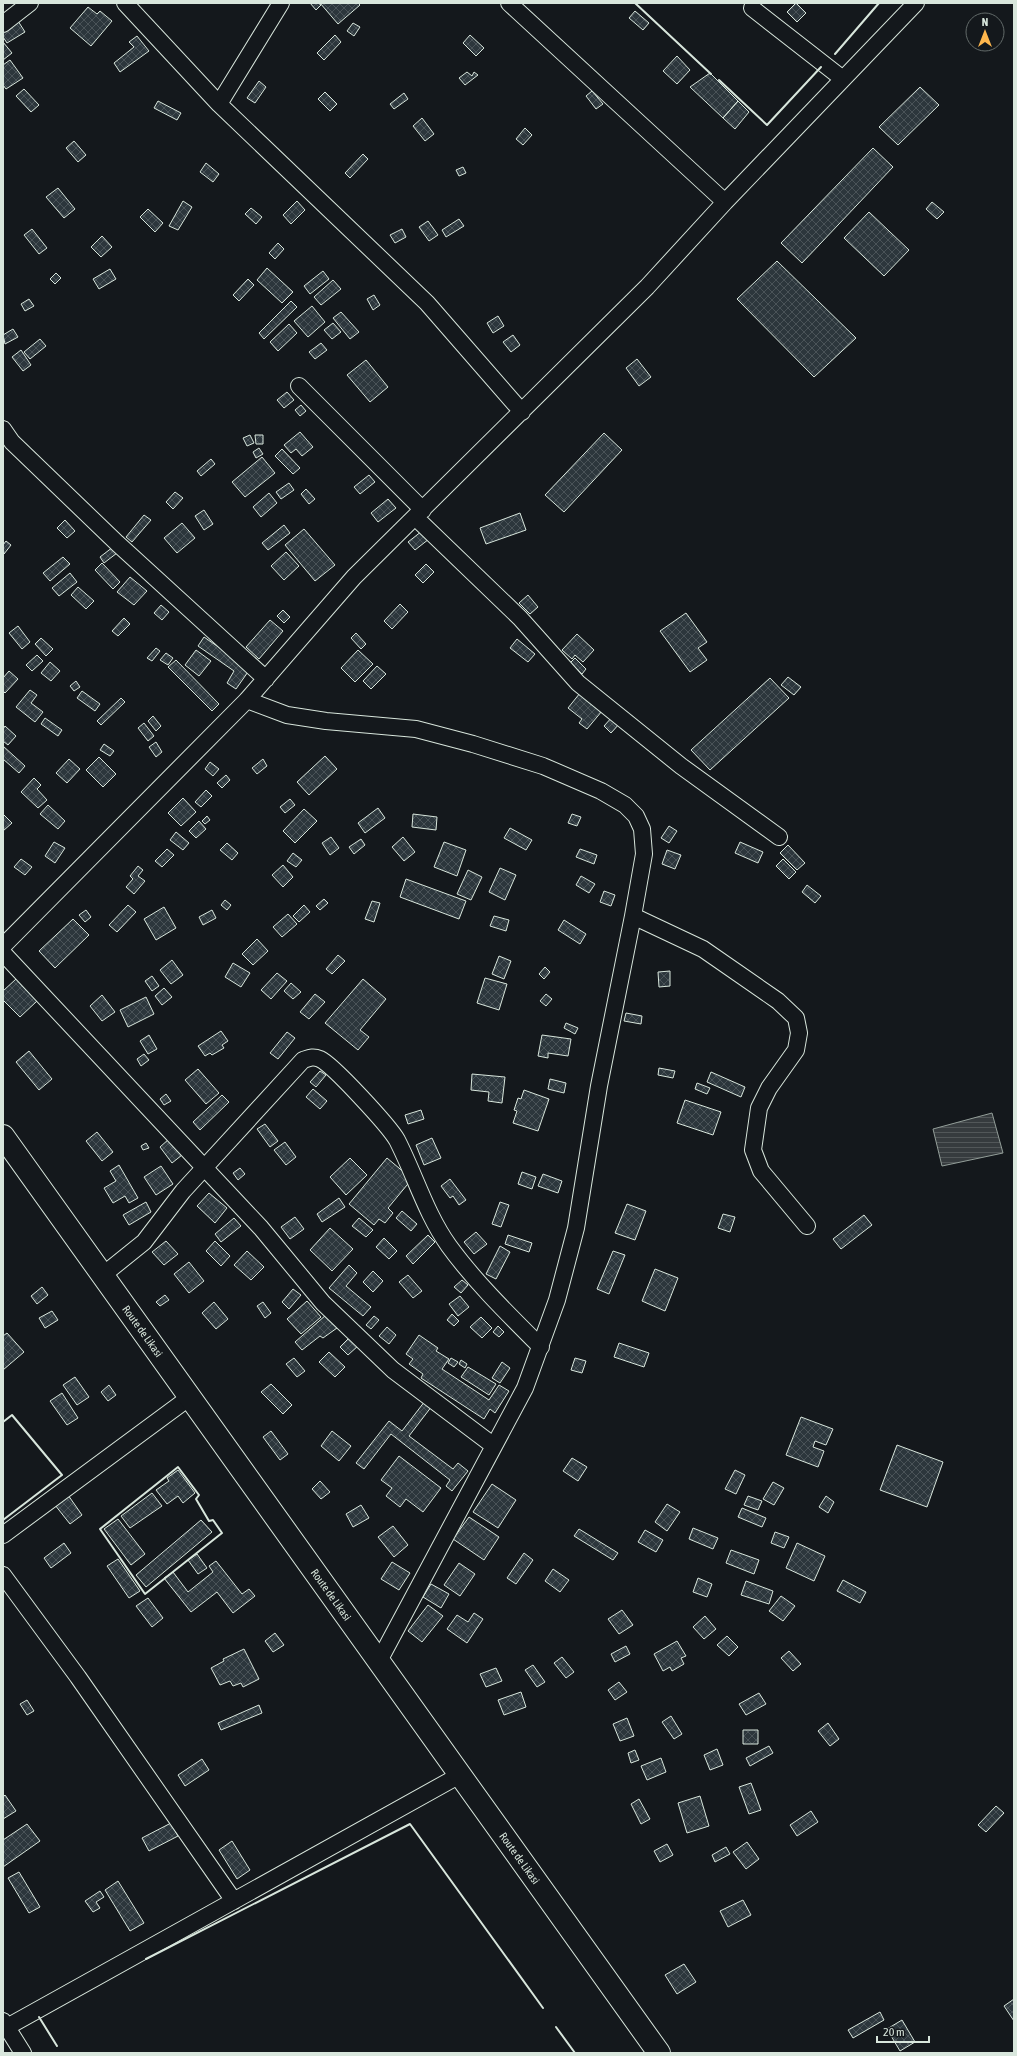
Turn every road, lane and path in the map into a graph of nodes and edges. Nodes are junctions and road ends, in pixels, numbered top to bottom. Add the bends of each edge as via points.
1 (30, 3) edge
2 (125, 3) edge
3 (281, 3) edge
4 (509, 3) edge
5 (916, 3) edge
6 (752, 8) dead end
7 (3, 24) edge
8 (843, 79) junction
9 (219, 104) junction
10 (725, 202) junction
11 (299, 386) dead end
12 (522, 412) junction
13 (3, 429) edge
14 (419, 513) junction
15 (266, 679) junction
16 (247, 700) junction
17 (779, 837) dead end
18 (633, 916) junction
19 (3, 946) edge
20 (3, 953) edge
21 (3, 1136) edge
22 (205, 1167) junction
23 (807, 1226) dead end
24 (103, 1276) junction
25 (541, 1347) junction
26 (190, 1397) junction
27 (494, 1446) junction
28 (3, 1535) edge
29 (3, 1575) edge
30 (379, 1661) junction
31 (460, 1775) junction
32 (234, 1901) junction
33 (5, 2024) edge
34 (23, 2053) edge
35 (659, 2053) edge

1 - 7 street
2 - 9 street
3 - 9 street
4 - 10 street
5 - 8 street
6 - 8 street
8 - 10 street
9 - 12 street via 427,303
10 - 12 street via 647,287
11 - 14 street
12 - 14 street
13 - 15 street via 12,442 117,543
14 - 15 street via 354,577
14 - 17 street via 520,618 578,683 681,766
15 - 16 street
16 - 18 street via 287,715 416,729 543,766 601,791 625,805 636,816 642,829 644,854
16 - 19 street
18 - 23 street via 703,949 778,1001 796,1018 800,1033 796,1050 769,1088 759,1108 753,1150 761,1171
18 - 25 street via 599,1086 576,1228 557,1300
20 - 22 street
21 - 24 highway, Route de Likasi
22 - 24 street via 144,1242
22 - 25 street via 303,1060 311,1057 321,1059 359,1095 396,1138 427,1208 449,1246 496,1301
22 - 27 street via 261,1228 323,1303 393,1370
24 - 26 highway, Route de Likasi
25 - 27 street via 525,1388
26 - 28 street
26 - 30 highway, Route de Likasi
27 - 30 street
29 - 32 street via 78,1677
30 - 31 highway, Route de Likasi
31 - 32 street
31 - 35 highway, Route de Likasi
32 - 33 street
33 - 34 street

